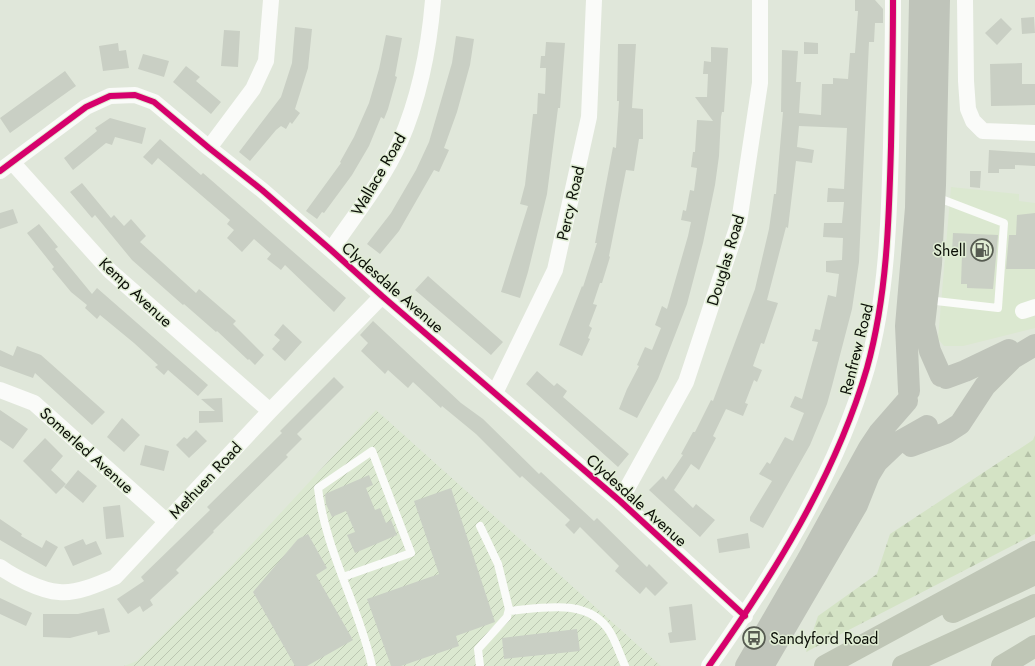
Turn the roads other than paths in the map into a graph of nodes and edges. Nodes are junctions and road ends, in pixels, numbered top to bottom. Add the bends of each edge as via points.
1 (271, 0) edge
2 (433, 0) edge
3 (594, 0) edge
4 (760, 0) edge
5 (893, 0) edge
6 (920, 0) edge
7 (939, 0) edge
8 (965, 0) edge
9 (1035, 133) edge
10 (209, 148) junction
11 (6, 166) edge
12 (935, 197) junction
13 (332, 250) junction
14 (382, 296) junction
15 (927, 300) junction
16 (1035, 341) edge
17 (1035, 345) edge
18 (1011, 360) junction
19 (944, 377) junction
20 (0, 390) edge
21 (495, 393) junction
22 (908, 396) junction
23 (959, 405) junction
24 (270, 411) junction
25 (927, 426) junction
26 (620, 501) junction
27 (857, 505) junction
28 (167, 522) junction
29 (480, 526) dead end
30 (785, 549) junction
31 (1035, 552) edge
32 (808, 559) junction
33 (0, 567) edge
34 (1035, 574) edge
35 (344, 577) junction
36 (1035, 605) edge
37 (509, 611) junction
38 (745, 616) junction
39 (1035, 646) edge
40 (755, 661) edge
41 (372, 666) edge
42 (480, 666) edge
43 (625, 666) edge
44 (710, 666) edge
45 (826, 666) edge
46 (903, 666) edge
47 (1002, 666) edge

1 - 10 street via 266,61 253,89
2 - 13 street, Wallace Road via 428,51 417,98 399,143 374,187
3 - 21 street, Percy Road via 589,117 555,270
4 - 26 street, Douglas Road via 760,83 739,222 686,382
5 - 30 street, Renfrew Road via 888,228 883,287 875,332 857,401 825,476
6 - 22 main road via 916,208 906,326
7 - 12 main road
8 - 9 street via 966,82 968,109 973,121 983,131
10 - 11 street, Clydesdale Avenue via 154,102 136,95 110,96 86,107
10 - 13 street, Clydesdale Avenue
11 - 24 street, Kemp Avenue via 110,271
12 - 15 main road
12 - 15 lane via 1004,223 998,308
13 - 14 street, Clydesdale Avenue
14 - 21 street, Clydesdale Avenue
14 - 24 street, Methuen Road
15 - 19 main road via 924,325 926,340
16 - 19 main road via 965,371
17 - 18 main road
18 - 23 main road via 985,376
18 - 27 main road via 985,386 960,424 896,455
19 - 22 main road via 935,374 922,377 912,385
19 - 23 main road via 957,389
20 - 28 street, Somerled Avenue via 34,403
21 - 26 street, Clydesdale Avenue
22 - 25 main road via 913,417
22 - 32 main road via 869,448
23 - 25 main road via 957,412 948,422 934,427
24 - 28 street, Methuen Road
25 - 27 main road via 897,443 877,462
26 - 38 street, Clydesdale Avenue
27 - 40 main road via 781,637
28 - 33 street, Methuen Road via 115,577 88,588 59,592 18,579
29 - 37 lane via 498,564
30 - 32 street
30 - 38 street, Renfrew Road
31 - 45 highway
32 - 40 main road
34 - 45 highway
35 - 35 lane via 321,513 318,488 372,451 412,553
35 - 41 lane via 367,642
36 - 46 highway
37 - 42 lane via 507,617 478,649
37 - 43 lane via 562,607 577,608 590,613 610,632
38 - 44 street, Renfrew Road
39 - 47 highway

